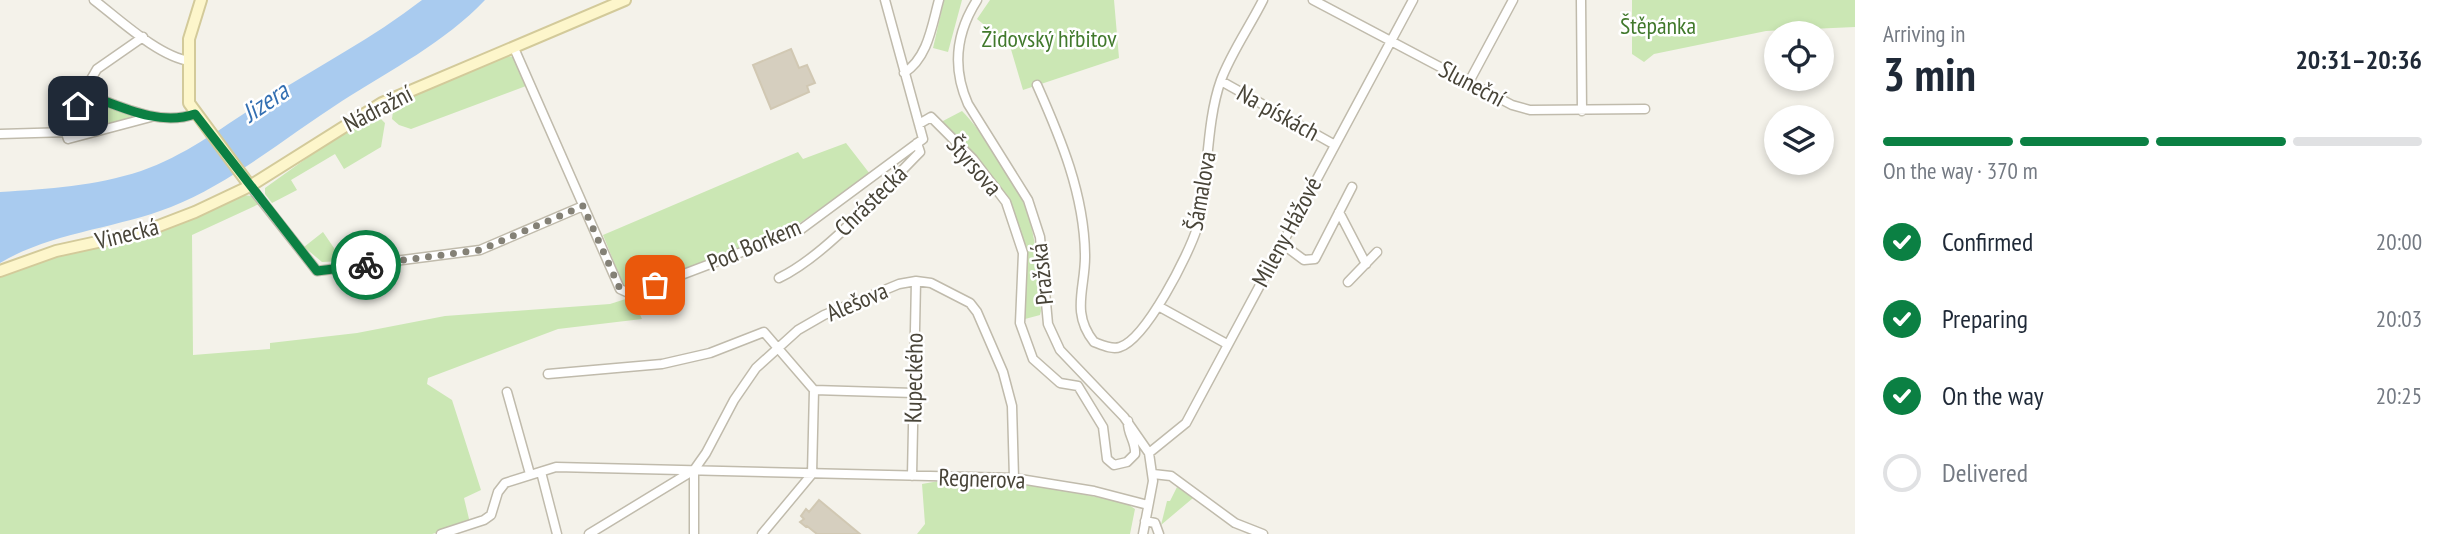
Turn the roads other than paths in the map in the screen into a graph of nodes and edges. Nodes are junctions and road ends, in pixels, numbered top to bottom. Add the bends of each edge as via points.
1 (94, 0) edge
2 (201, 0) edge
3 (625, 0) edge
4 (885, 0) edge
5 (939, 0) edge
6 (977, 0) edge
7 (1264, 0) edge
8 (1313, 0) edge
9 (1413, 0) edge
10 (1513, 0) edge
11 (1581, 0) edge
12 (143, 37) junction
13 (1390, 41) junction
14 (514, 48) junction
15 (190, 61) junction
16 (904, 73) junction
17 (1221, 81) junction
18 (1469, 82) junction
19 (1037, 85) dead end
20 (83, 93) junction
21 (1645, 109) dead end
22 (1582, 111) junction
23 (195, 114) junction
24 (151, 117) junction
25 (919, 124) junction
26 (66, 133) junction
27 (0, 134) edge
28 (920, 141) junction
29 (1335, 145) junction
30 (250, 186) junction
31 (1352, 187) dead end
32 (583, 206) junction
33 (1339, 212) junction
34 (1281, 243) junction
35 (1377, 252) dead end
36 (1366, 264) junction
37 (0, 271) edge
38 (779, 278) dead end
39 (916, 281) junction
40 (1348, 282) dead end
41 (1158, 306) junction
42 (1227, 344) junction
43 (776, 348) junction
44 (548, 374) dead end
45 (814, 390) junction
46 (507, 392) dead end
47 (914, 393) junction
48 (1128, 421) junction
49 (1149, 453) junction
50 (694, 470) junction
51 (541, 472) junction
52 (530, 474) junction
53 (812, 474) junction
54 (1153, 474) junction
55 (912, 476) junction
56 (1014, 478) junction
57 (1148, 505) junction
58 (1145, 521) junction
59 (441, 534) edge
60 (557, 534) edge
61 (589, 534) edge
62 (694, 534) edge
63 (762, 534) edge
64 (1143, 534) edge
65 (1159, 534) edge
66 (1263, 534) edge

1 - 12 street
2 - 15 street via 191,30
3 - 14 street, Nádražní
4 - 16 street, Štyrsova
5 - 16 street via 916,66
6 - 48 street, Pražská via 959,42 961,89 1028,200 1040,237 1048,324 1060,350
7 - 17 street, Šámalova
8 - 13 street, Sluneční
9 - 13 street, Mileny Hážové
10 - 18 street
11 - 22 street
12 - 15 street via 174,58
12 - 20 street via 97,69
13 - 18 street, Sluneční
13 - 29 street, Mileny Hážové
14 - 30 street, Nádražní via 364,112
14 - 32 street
15 - 23 street via 188,100
16 - 25 street, Štyrsova
17 - 29 street, Na pískách
17 - 41 street, Šámalova via 1198,226
18 - 22 street, Sluneční via 1530,110
19 - 41 street, Šámalova via 1064,145 1077,194 1085,257 1079,298 1090,336 1094,342 1121,347 1136,338
20 - 24 street
20 - 26 street via 73,126
21 - 22 street, Sluneční
23 - 24 street
23 - 30 street
24 - 26 street via 68,139
25 - 28 street, Štyrsova
25 - 48 street, Štyrsova via 931,117 973,159 1006,202 1023,253 1020,323 1033,359 1060,383 1078,386 1103,427 1107,459 1114,465 1135,454
26 - 27 street
28 - 32 street, Pod Borkem via 800,230 631,294 620,289
28 - 38 street, Chrástecká via 920,152 891,182 801,268
29 - 34 street, Mileny Hážové
30 - 32 street via 317,271 480,250
30 - 37 street, Vinecká via 143,232 56,251
31 - 33 street
33 - 34 street via 1315,260 1304,260
33 - 36 street
34 - 42 street, Mileny Hážové
35 - 36 street
36 - 40 street
39 - 43 street, Alešova via 824,315
39 - 47 street, Kupeckého
39 - 56 street, Alešova via 941,288 970,303 977,312 1012,406
41 - 42 street
42 - 49 street, Mileny Hážové via 1186,423
43 - 44 street via 764,332 710,353 662,364
43 - 45 street
43 - 50 street, Alešova via 734,400
45 - 47 street
45 - 53 street
46 - 52 street
47 - 55 street, Kupeckého
48 - 49 street, Pražská
49 - 54 street, Pražská
50 - 51 street, Regnerova via 556,467
50 - 53 street, Regnerova
50 - 61 street
50 - 62 street
51 - 52 street, Regnerova
51 - 60 street
52 - 59 street, Regnerova via 505,483 491,515 484,520
53 - 55 street, Regnerova
53 - 63 street
54 - 57 street, Pražská
54 - 66 street via 1171,475 1235,523
55 - 56 street, Regnerova
56 - 57 street, Regnerova
57 - 58 street, Pražská
58 - 64 street, Pražská
58 - 65 street via 1155,523

